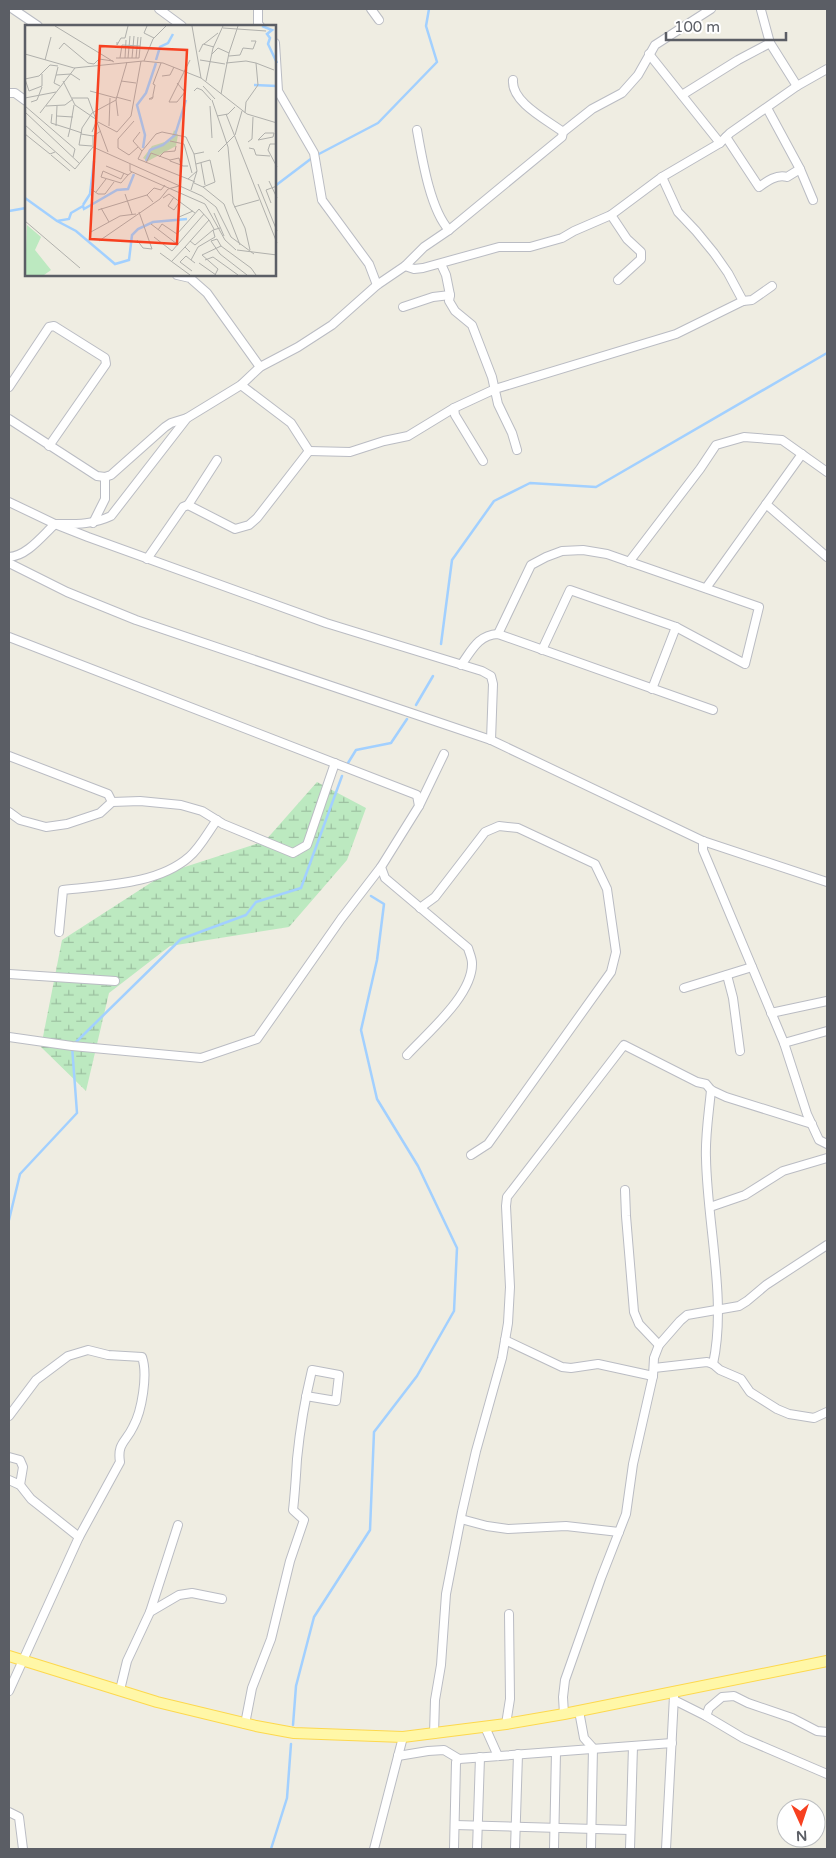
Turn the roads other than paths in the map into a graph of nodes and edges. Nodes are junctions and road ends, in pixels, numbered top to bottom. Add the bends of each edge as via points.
1 (13, 9) edge
2 (159, 9) edge
3 (258, 9) edge
4 (371, 9) edge
5 (711, 9) edge
6 (761, 10) dead end
7 (380, 20) dead end
8 (37, 25) edge
9 (181, 25) edge
10 (259, 25) edge
11 (770, 44) junction
12 (649, 54) junction
13 (276, 59) edge
14 (827, 68) edge
15 (513, 80) dead end
16 (798, 86) junction
17 (9, 93) edge
18 (682, 95) junction
19 (25, 100) edge
20 (767, 108) junction
21 (417, 130) dead end
22 (563, 132) junction
23 (726, 136) junction
24 (720, 143) junction
25 (800, 169) junction
26 (662, 177) junction
27 (813, 200) dead end
28 (611, 215) junction
29 (449, 230) junction
30 (441, 264) junction
31 (405, 266) junction
32 (181, 276) edge
33 (618, 280) dead end
34 (377, 285) junction
35 (772, 286) dead end
36 (450, 295) junction
37 (743, 301) junction
38 (402, 307) dead end
39 (260, 367) junction
40 (241, 385) junction
41 (9, 387) edge
42 (494, 389) junction
43 (454, 408) junction
44 (187, 418) junction
45 (9, 419) edge
46 (49, 446) junction
47 (517, 450) dead end
48 (309, 451) junction
49 (802, 454) junction
50 (217, 460) dead end
51 (483, 461) dead end
52 (827, 472) edge
53 (105, 478) junction
54 (9, 502) edge
55 (766, 504) junction
56 (188, 505) junction
57 (93, 522) junction
58 (55, 524) junction
59 (827, 556) edge
60 (9, 557) edge
61 (147, 558) junction
62 (9, 562) edge
63 (629, 562) junction
64 (706, 588) junction
65 (676, 627) junction
66 (498, 634) junction
67 (9, 637) edge
68 (542, 650) junction
69 (461, 665) junction
70 (652, 689) junction
71 (713, 710) dead end
72 (491, 740) junction
73 (444, 754) dead end
74 (9, 756) edge
75 (335, 763) junction
76 (112, 802) junction
77 (419, 806) junction
78 (9, 812) edge
79 (217, 820) junction
80 (703, 841) junction
81 (381, 867) junction
82 (827, 882) edge
83 (420, 908) junction
84 (59, 932) dead end
85 (752, 968) junction
86 (9, 974) edge
87 (727, 975) junction
88 (116, 981) dead end
89 (684, 988) dead end
90 (827, 1001) edge
91 (771, 1014) junction
92 (827, 1032) edge
93 (9, 1037) edge
94 (784, 1043) junction
95 (740, 1050) dead end
96 (407, 1055) dead end
97 (711, 1090) junction
98 (812, 1124) junction
99 (827, 1144) edge
100 (471, 1155) dead end
101 (827, 1158) edge
102 (625, 1190) dead end
103 (710, 1207) junction
104 (827, 1245) edge
105 (718, 1309) junction
106 (505, 1340) junction
107 (659, 1345) junction
108 (713, 1364) junction
109 (654, 1372) junction
110 (306, 1396) junction
111 (827, 1412) edge
112 (9, 1416) edge
113 (9, 1457) edge
114 (9, 1480) edge
115 (20, 1485) junction
116 (461, 1519) junction
117 (178, 1525) dead end
118 (619, 1532) junction
119 (79, 1537) junction
120 (222, 1599) dead end
121 (150, 1612) junction
122 (509, 1614) dead end
123 (9, 1656) edge
124 (23, 1660) junction
125 (827, 1660) edge
126 (120, 1690) junction
127 (9, 1691) edge
128 (674, 1696) junction
129 (579, 1711) junction
130 (564, 1714) junction
131 (706, 1716) junction
132 (245, 1724) junction
133 (506, 1724) junction
134 (485, 1727) junction
135 (827, 1732) edge
136 (434, 1734) junction
137 (403, 1737) junction
138 (672, 1743) junction
139 (633, 1746) junction
140 (593, 1748) junction
141 (556, 1752) junction
142 (518, 1754) junction
143 (398, 1756) junction
144 (498, 1756) junction
145 (480, 1757) junction
146 (459, 1759) junction
147 (827, 1774) edge
148 (9, 1812) edge
149 (455, 1825) junction
150 (478, 1826) junction
151 (516, 1827) junction
152 (554, 1828) junction
153 (591, 1829) junction
154 (630, 1830) junction
155 (23, 1849) edge
156 (374, 1849) edge
157 (454, 1849) edge
158 (477, 1849) edge
159 (516, 1849) edge
160 (554, 1849) edge
161 (591, 1849) edge
162 (630, 1849) edge
163 (666, 1849) edge

1 - 8 street
2 - 9 street
3 - 10 street
4 - 7 street
5 - 12 street via 656,45
6 - 11 street
11 - 16 street
11 - 18 street
12 - 18 street
12 - 22 street via 638,75 622,93 592,109
13 - 34 street via 278,91 314,153 322,200 369,264
14 - 16 street
15 - 22 street via 521,102
16 - 20 street
17 - 19 street
18 - 24 street
20 - 23 street
20 - 25 street
21 - 29 street via 432,197
22 - 29 street via 562,137
23 - 24 street
23 - 25 street via 759,187 780,175 787,177
24 - 26 street
25 - 27 street
26 - 28 street
26 - 37 street via 678,212 714,253
28 - 30 street via 543,244 499,247
28 - 33 street via 642,256
29 - 31 street via 424,247
30 - 31 street via 414,269
30 - 36 street
31 - 34 street
32 - 39 street via 190,278 207,293
34 - 39 street via 332,325
35 - 37 street via 752,300
36 - 38 street
36 - 42 street via 449,302 454,311 472,325
37 - 42 street via 676,334
39 - 40 street
40 - 44 street
40 - 48 street via 291,423
41 - 46 street via 49,328 54,326 105,358 106,364
42 - 43 street
42 - 47 street
43 - 48 street via 408,436 350,452
43 - 51 street
44 - 53 street via 165,427
44 - 57 street via 111,516
45 - 46 street
46 - 53 street
48 - 56 street via 249,525 235,529
49 - 52 street
49 - 55 street
49 - 63 street via 782,440 744,437 716,445
50 - 56 street
53 - 57 street via 105,499
54 - 58 street
55 - 59 street
55 - 64 street
56 - 61 street via 183,506
57 - 58 street
58 - 60 street via 28,550
58 - 61 street
61 - 69 street via 326,623
62 - 72 street via 67,592 136,620
63 - 64 street
63 - 66 street via 583,550 546,556 531,565
64 - 65 street via 759,607 745,664
65 - 68 street via 570,590
65 - 70 street
66 - 68 street
66 - 69 street via 480,639
67 - 75 street
68 - 70 street
69 - 72 street via 491,676
70 - 71 street
72 - 80 street
73 - 77 street
74 - 76 street via 108,794
75 - 77 street via 417,795
75 - 79 street via 307,845 294,853
76 - 78 street via 100,813 46,827 20,820
76 - 79 street via 180,805 202,811
77 - 81 street
79 - 84 street via 190,857 166,873 63,890
80 - 82 street
80 - 85 street via 703,850
81 - 83 street via 385,878
81 - 93 street via 257,1039 201,1058
83 - 96 street via 468,948 472,962 469,981 458,1000
83 - 100 street via 435,897 485,832 499,826 518,828 595,864 607,889 616,952 611,972 488,1144
85 - 87 street
85 - 91 street
86 - 88 street
87 - 89 street
87 - 95 street
90 - 91 street
91 - 94 street
92 - 94 street
94 - 98 street
97 - 98 street
97 - 103 street via 706,1158
97 - 106 street via 706,1084 624,1045 507,1197 510,1287
98 - 99 street via 819,1140
101 - 103 street via 783,1171 745,1196
102 - 107 street via 634,1312 639,1324
103 - 105 street
104 - 105 street via 739,1306
105 - 107 street via 687,1315
105 - 108 street
106 - 109 street via 562,1367 598,1364
106 - 116 street
107 - 109 street via 654,1358
108 - 109 street via 702,1361
108 - 111 street via 741,1379 750,1392 777,1409 814,1418
109 - 118 street via 633,1464 626,1514
110 - 110 street via 312,1370 339,1375 336,1401
110 - 132 street via 293,1510 304,1520 290,1561 271,1639 252,1688
112 - 119 street via 36,1380 68,1356 88,1350 142,1357 146,1366 144,1386 134,1426 118,1452 120,1462
113 - 115 street via 20,1460 23,1467
114 - 115 street
115 - 119 street via 31,1499
116 - 118 street via 508,1529 566,1526
116 - 136 street via 446,1594
117 - 121 street
118 - 130 street via 565,1680
119 - 124 street
120 - 121 street via 192,1593 179,1595
121 - 126 street via 127,1661
122 - 133 street via 510,1700
123 - 124 main road
124 - 126 main road
124 - 127 street
125 - 128 main road
126 - 132 main road
128 - 129 main road
128 - 131 street
128 - 138 street
129 - 130 main road
129 - 140 street via 584,1738
130 - 133 main road
131 - 135 street via 709,1708 722,1697 734,1696
131 - 147 street via 743,1738
132 - 137 main road via 294,1733
133 - 134 main road
134 - 136 main road
134 - 144 street
136 - 137 main road
137 - 143 street
138 - 139 street
138 - 163 street
139 - 140 street
139 - 154 street
140 - 141 street
140 - 153 street
141 - 142 street
141 - 152 street
142 - 144 street
142 - 151 street
143 - 146 street via 444,1750
143 - 156 street
144 - 145 street
145 - 146 street
145 - 150 street
146 - 149 street via 456,1762
148 - 155 street via 19,1818
149 - 150 street
149 - 157 street
150 - 151 street
150 - 158 street
151 - 152 street
151 - 159 street
152 - 153 street
152 - 160 street
153 - 154 street
153 - 161 street
154 - 162 street

